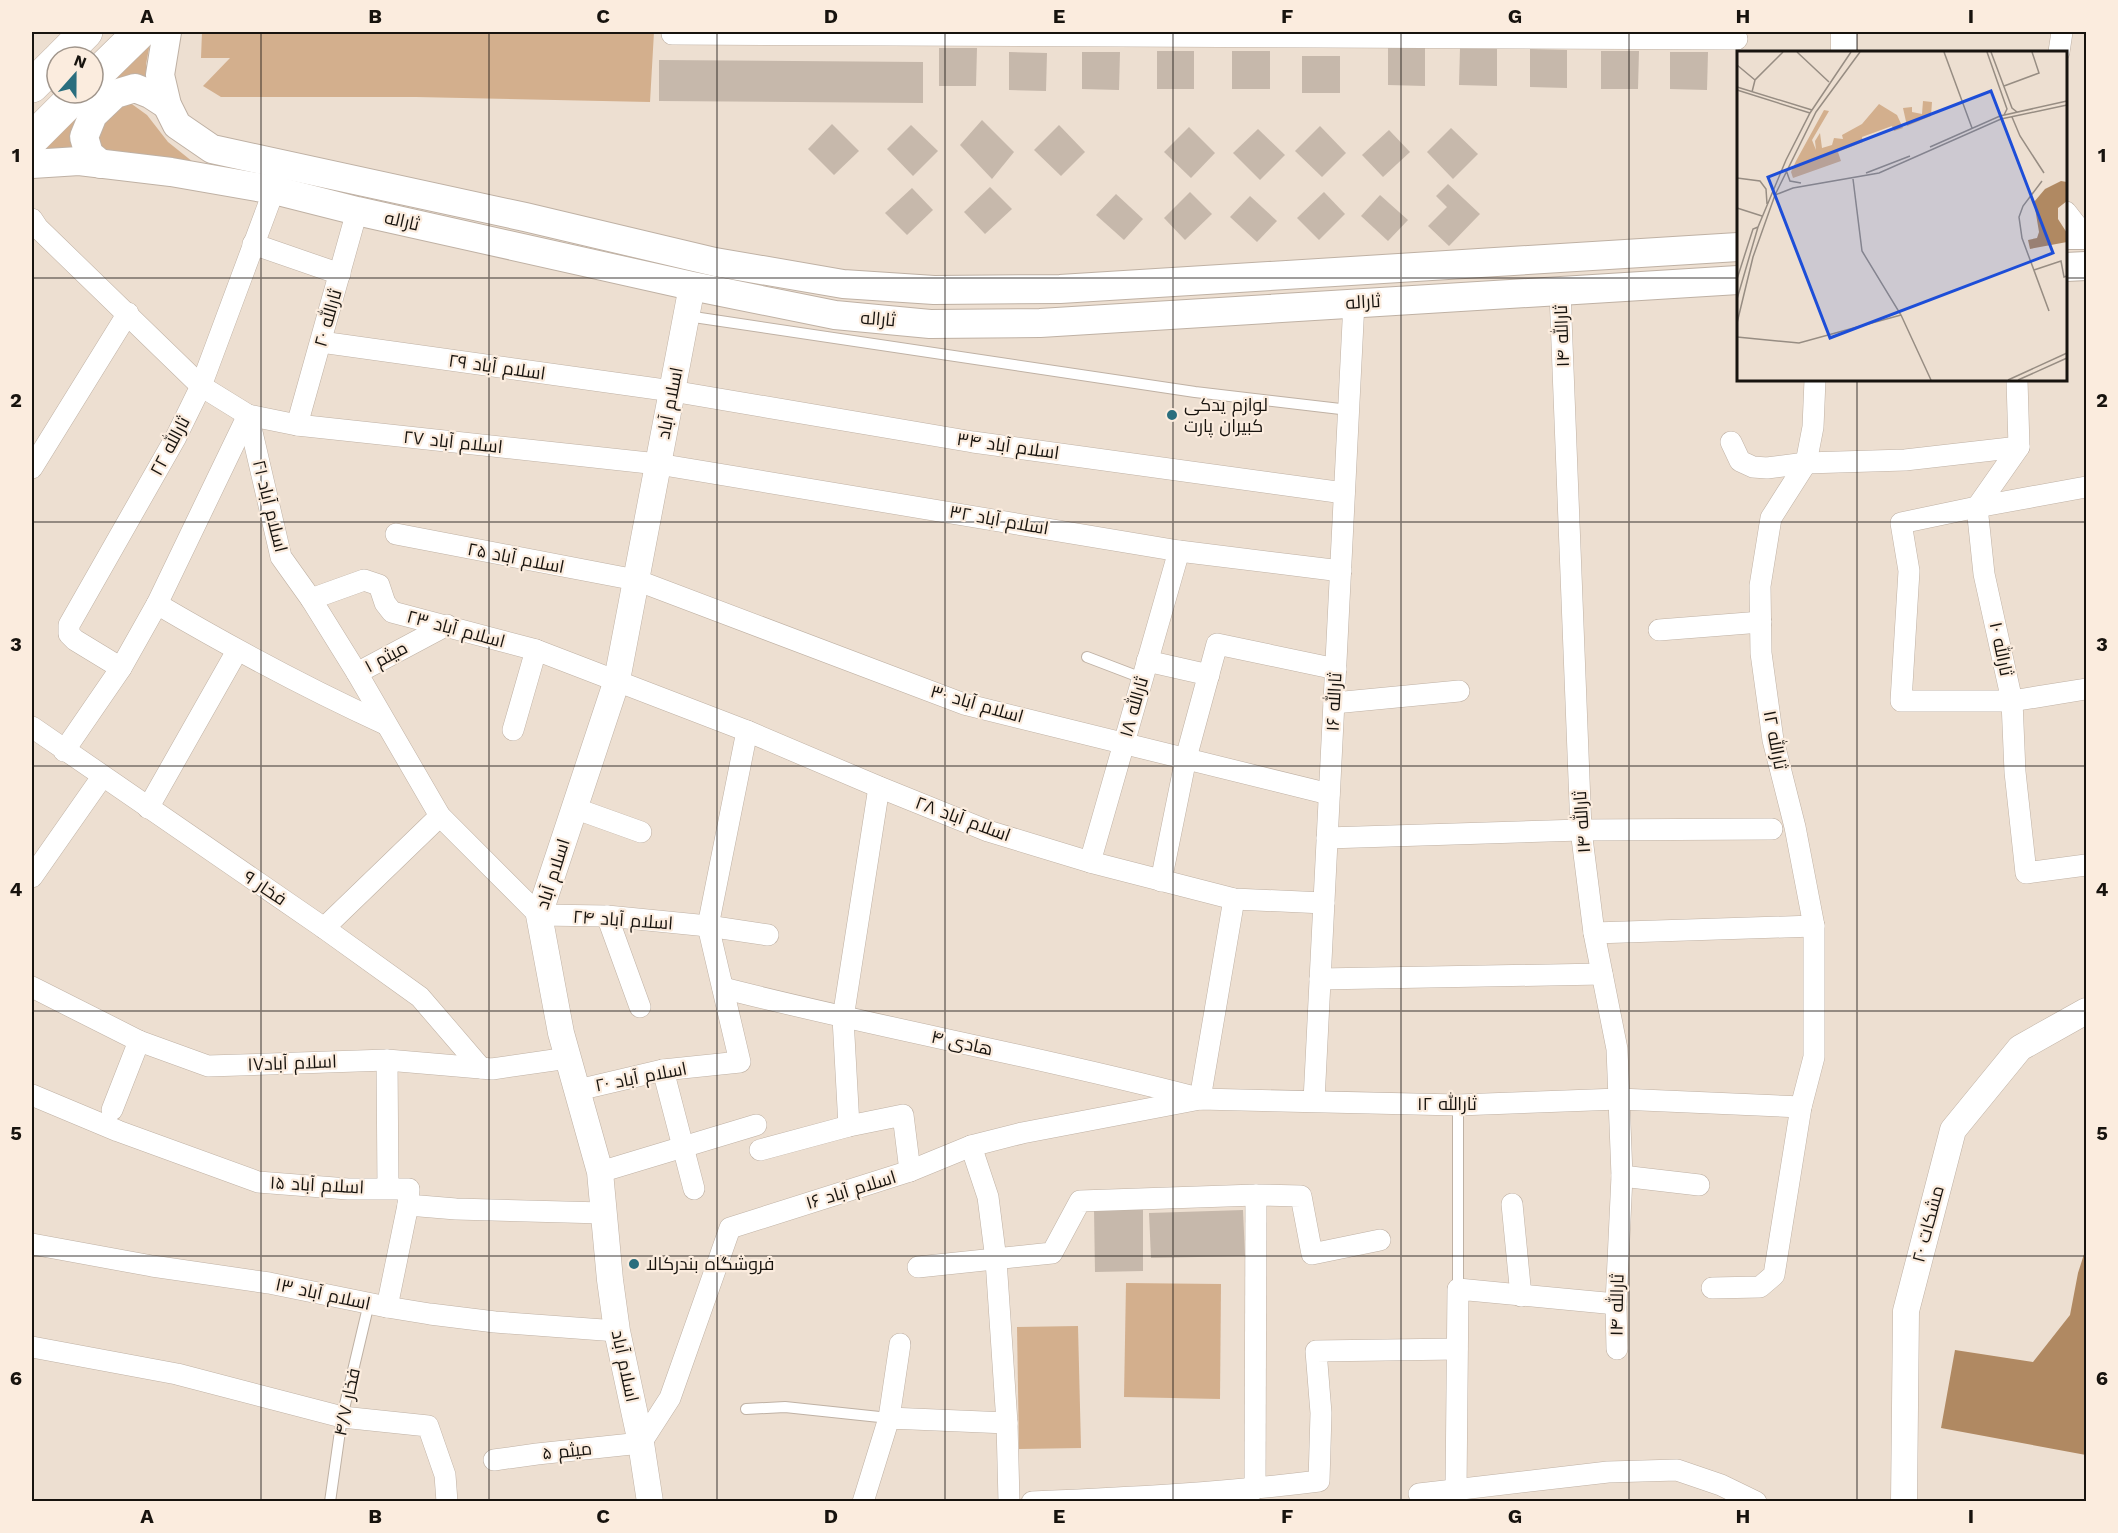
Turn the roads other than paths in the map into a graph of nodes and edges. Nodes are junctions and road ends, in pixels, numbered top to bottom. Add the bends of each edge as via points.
1 (86, 32) edge
2 (140, 32) edge
3 (167, 32) edge
4 (1844, 32) edge
5 (2062, 32) edge
6 (672, 34) dead end
7 (1277, 34) edge
8 (1303, 34) edge
9 (1565, 35) edge
10 (1737, 39) dead end
11 (72, 45) edge
12 (1844, 51) edge
13 (2060, 51) edge
14 (105, 66) edge
15 (45, 72) edge
16 (32, 86) edge
17 (66, 105) edge
18 (166, 105) junction
19 (32, 139) edge
20 (101, 164) junction
21 (32, 165) edge
22 (274, 190) junction
23 (357, 211) junction
24 (2067, 215) edge
25 (34, 227) edge
26 (2079, 235) edge
27 (253, 244) junction
28 (1737, 247) edge
29 (2086, 266) edge
30 (2067, 267) edge
31 (340, 274) junction
32 (1737, 280) edge
33 (1178, 283) junction
34 (692, 286) junction
35 (1560, 292) junction
36 (1354, 302) junction
37 (128, 313) junction
38 (686, 315) junction
39 (1180, 316) junction
40 (321, 342) junction
41 (1815, 381) edge
42 (2017, 381) edge
43 (201, 386) junction
44 (672, 391) junction
45 (1349, 410) junction
46 (248, 415) junction
47 (297, 425) junction
48 (1731, 442) dead end
49 (2019, 447) junction
50 (1806, 463) junction
51 (658, 464) junction
52 (32, 468) edge
53 (2086, 487) edge
54 (1344, 493) junction
55 (1977, 507) junction
56 (396, 534) dead end
57 (1179, 551) junction
58 (1341, 571) junction
59 (636, 580) junction
60 (311, 599) junction
61 (157, 604) junction
62 (1761, 622) junction
63 (447, 625) junction
64 (1659, 630) dead end
65 (536, 650) junction
66 (237, 651) junction
67 (1087, 657) dead end
68 (121, 668) junction
69 (1336, 669) junction
70 (1144, 670) junction
71 (357, 673) junction
72 (1209, 675) junction
73 (617, 680) junction
74 (2086, 689) edge
75 (1459, 691) dead end
76 (2012, 701) junction
77 (1334, 703) junction
78 (385, 724) junction
79 (32, 727) edge
80 (513, 730) dead end
81 (747, 731) junction
82 (1124, 743) junction
83 (64, 751) junction
84 (1186, 758) junction
85 (102, 777) junction
86 (879, 787) junction
87 (1329, 794) junction
88 (148, 808) junction
89 (574, 808) junction
90 (440, 816) junction
91 (1772, 829) dead end
92 (1581, 830) junction
93 (641, 832) dead end
94 (1327, 838) junction
95 (1090, 862) junction
96 (2086, 865) edge
97 (34, 867) edge
98 (1161, 881) junction
99 (1234, 899) junction
100 (1324, 903) junction
101 (538, 915) junction
102 (607, 916) junction
103 (708, 926) junction
104 (1814, 926) junction
105 (324, 928) junction
106 (1594, 933) junction
107 (768, 935) dead end
108 (1602, 974) junction
109 (1320, 979) junction
110 (32, 987) edge
111 (723, 988) junction
112 (640, 1007) dead end
113 (2086, 1011) edge
114 (843, 1018) junction
115 (139, 1041) junction
116 (568, 1058) junction
117 (387, 1060) junction
118 (481, 1068) junction
119 (663, 1070) junction
120 (578, 1090) junction
121 (32, 1095) edge
122 (1200, 1099) junction
123 (1619, 1099) junction
124 (1314, 1101) junction
125 (1458, 1105) junction
126 (1801, 1107) junction
127 (112, 1110) dead end
128 (756, 1125) dead end
129 (849, 1126) junction
130 (971, 1146) junction
131 (683, 1149) junction
132 (760, 1150) dead end
133 (910, 1171) junction
134 (600, 1172) junction
135 (1622, 1176) junction
136 (1699, 1185) dead end
137 (388, 1188) junction
138 (694, 1189) dead end
139 (1256, 1195) junction
140 (1512, 1204) dead end
141 (408, 1205) junction
142 (603, 1213) junction
143 (1380, 1240) dead end
144 (32, 1244) edge
145 (996, 1260) junction
146 (918, 1267) dead end
147 (1712, 1288) dead end
148 (1458, 1289) junction
149 (1521, 1296) junction
150 (1616, 1304) junction
151 (378, 1305) junction
152 (617, 1331) junction
153 (900, 1344) dead end
154 (32, 1347) edge
155 (1458, 1349) junction
156 (1617, 1349) dead end
157 (746, 1409) dead end
158 (342, 1417) junction
159 (889, 1418) junction
160 (1007, 1423) junction
161 (641, 1443) junction
162 (494, 1460) dead end
163 (1255, 1489) junction
164 (1456, 1490) junction
165 (1719, 1493) edge
166 (1419, 1494) dead end
167 (330, 1502) edge
168 (447, 1502) edge
169 (650, 1502) edge
170 (863, 1502) edge
171 (1009, 1502) edge
172 (1032, 1502) edge
173 (1756, 1502) edge
174 (1904, 1502) edge

1 - 11 main road
2 - 14 main road
3 - 18 main road, ثاراله via 160,75
4 - 12 street
5 - 13 street
6 - 7 street
7 - 8 street
8 - 9 street
9 - 10 street
15 - 16 main road
17 - 19 main road
18 - 20 main road via 135,88 115,94 93,115 84,137 89,154
18 - 33 main road, ثاراله via 177,125 212,150 715,262 843,284 934,290
20 - 21 main road, ثاراله via 79,160
20 - 22 main road, ثاراله
22 - 23 main road, ثاراله
22 - 27 street, ثارالله ۲۲
23 - 31 street, ثارالله ۲۰
23 - 34 main road, ثاراله
24 - 26 street
25 - 37 street
27 - 31 street
27 - 43 street, ثارالله ۲۲
28 - 33 main road, ثاراله
29 - 30 main road
31 - 40 street, ثارالله ۲۰
32 - 35 main road, ثاراله
33 - 39 main road
34 - 38 street, اسلام آباد
34 - 39 main road, ثاراله via 835,315 930,324
35 - 36 main road, ثاراله
35 - 92 street, ثارالله ۱۴
36 - 39 main road, ثاراله
36 - 45 street, ثارالله ۱۶
37 - 43 street
37 - 52 street
38 - 44 street, اسلام آباد
38 - 45 lane via 1195,392
40 - 44 street, اسلام آباد ۲۹
40 - 47 street, ثارالله ۲۰
41 - 50 street, ثارالله ۱۲ via 1813,427
42 - 49 street
43 - 46 street
43 - 68 street, ثارالله ۲۲ via 69,625 69,634 75,640
44 - 51 street, اسلام آباد
44 - 54 street, اسلام آباد ۳۴ via 973,442
45 - 54 street, ثارالله ۱۶
46 - 47 street, اسلام آباد ۲۷
46 - 60 street, اسلام آباد ۲۱ via 280,557
46 - 61 street
47 - 51 street, اسلام آباد ۲۷
48 - 50 street via 1740,462 1753,467
49 - 50 street via 1905,460
49 - 55 street
50 - 62 street, ثارالله ۱۲ via 1771,518 1760,586
51 - 57 street, اسلام آباد ۳۲
51 - 59 street, اسلام آباد
53 - 55 street
54 - 58 street, ثارالله ۱۶
55 - 76 street, ثارالله ۱۰ via 1984,574
55 - 76 street via 1901,524 1909,571 1901,701
56 - 59 street, اسلام آباد ۲۵
57 - 58 street, اسلام آباد ۳۲
57 - 70 street, ثارالله ۱۸
58 - 69 street, ثارالله ۱۶
59 - 73 street, اسلام آباد
59 - 82 street, اسلام آباد ۳۰ via 964,704
60 - 63 street, اسلام آباد ۲۳ via 363,580 379,585 384,603 392,612
60 - 71 street, اسلام آباد ۲۱
61 - 66 street
61 - 68 street
62 - 64 street
62 - 104 street, ثارالله ۱۲ via 1761,653 1773,740
63 - 65 street, اسلام آباد ۲۳
63 - 71 street, میثم ۱
65 - 73 street, اسلام آباد ۲۳
65 - 80 street
66 - 78 street
66 - 88 street
67 - 70 lane
68 - 83 street
69 - 72 street via 1217,644
69 - 77 street, ثارالله ۱۶
70 - 72 street
70 - 82 street, ثارالله ۱۸
71 - 78 street, اسلام آباد ۲۱
72 - 84 street
73 - 81 street, اسلام آباد ۲۸
73 - 89 street, اسلام آباد
74 - 76 street
75 - 77 street
76 - 96 street, ثارالله ۱۰ via 2026,873
77 - 87 street, ثارالله ۱۶
78 - 90 street, اسلام آباد ۲۱
79 - 83 street, فخار ۹
81 - 86 street, اسلام آباد ۲۸
81 - 103 street
82 - 84 street, اسلام آباد ۳۰
82 - 95 street, ثارالله ۱۸
83 - 85 street, فخار ۹
84 - 87 street, اسلام آباد ۳۰
84 - 98 street
85 - 88 street, فخار ۹
85 - 97 street
86 - 95 street, اسلام آباد ۲۸ via 988,831
86 - 114 street
87 - 94 street, ثارالله ۱۶
88 - 105 street, فخار ۹
89 - 93 street
89 - 101 street, اسلام آباد
90 - 101 street, اسلام آباد ۲۱
90 - 105 street
91 - 92 street
92 - 94 street
92 - 106 street, ثارالله ۱۴
94 - 100 street, ثارالله ۱۶
95 - 98 street, اسلام آباد ۲۸
98 - 99 street, اسلام آباد ۲۸
99 - 100 street, اسلام آباد ۲۸
99 - 122 street
100 - 109 street, ثارالله ۱۶
101 - 102 street, اسلام آباد ۲۴
101 - 116 street, اسلام آباد
102 - 103 street, اسلام آباد ۲۴
102 - 112 street
103 - 107 street, اسلام آباد ۲۴
103 - 111 street
104 - 106 street
104 - 126 street, ثارالله ۱۲ via 1814,1057
105 - 118 street, فخار ۹ via 420,998
106 - 108 street, ثارالله ۱۴
108 - 109 street
108 - 123 street, ثارالله ۱۴ via 1617,1049
109 - 124 street, ثارالله ۱۶
110 - 115 street, اسلام آباد۱۷
111 - 114 street, هادی ۴
111 - 119 street, اسلام آباد ۲۰ via 741,1062
113 - 174 street, مشکات ۲۰ via 2020,1048 1953,1130 1906,1311
114 - 122 street, هادی ۴ via 1033,1058
114 - 129 street
115 - 117 street, اسلام آباد۱۷ via 208,1066
115 - 127 street
116 - 118 street, اسلام آباد۱۷
116 - 120 street, اسلام آباد
117 - 118 street, اسلام آباد۱۷
117 - 137 street
119 - 120 street, اسلام آباد ۲۰
119 - 131 street
120 - 134 street, اسلام آباد
121 - 137 street, اسلام آباد ۱۵ via 258,1182
122 - 124 street, ثارالله ۱۲
122 - 130 street, اسلام آباد ۱۶
123 - 125 street, ثارالله ۱۲
123 - 126 street, ثارالله ۱۲
123 - 135 street, ثارالله ۱۴
124 - 125 street, ثارالله ۱۲
125 - 148 lane
126 - 147 street, ثارالله ۱۲ via 1774,1275 1760,1287
128 - 131 street
129 - 132 street
129 - 133 street via 903,1115
130 - 133 street, اسلام آباد ۱۶
130 - 145 street via 988,1197
131 - 134 street
131 - 138 street
133 - 161 street, اسلام آباد ۱۶ via 730,1228 670,1398
134 - 142 street, اسلام آباد
135 - 136 street
135 - 150 street, ثارالله ۱۴
137 - 141 street, اسلام آباد ۱۵ via 409,1189
139 - 143 street via 1300,1196 1312,1254
139 - 145 street via 1080,1201 1052,1253
139 - 163 street
140 - 149 street
141 - 142 street
141 - 151 street
142 - 152 street, اسلام آباد
144 - 151 street, اسلام آباد ۱۳
145 - 146 street
145 - 160 street
148 - 149 street
148 - 155 street
149 - 150 street
150 - 156 street, ثارالله ۱۴
151 - 152 street, اسلام آباد ۱۳ via 495,1322
151 - 158 lane, فخار ۴/۷
152 - 161 street, اسلام آباد
153 - 159 street
154 - 158 street via 177,1374
155 - 163 street via 1316,1351 1321,1413 1319,1481
155 - 164 street
157 - 159 lane via 785,1407
158 - 167 lane, فخار ۴/۷
158 - 168 street via 428,1426 446,1475
159 - 160 street
159 - 170 street
160 - 171 street
161 - 162 street, میثم ۵
161 - 169 street, اسلام آباد
163 - 172 street
164 - 165 street via 1608,1472 1677,1470
164 - 166 street
165 - 173 street

